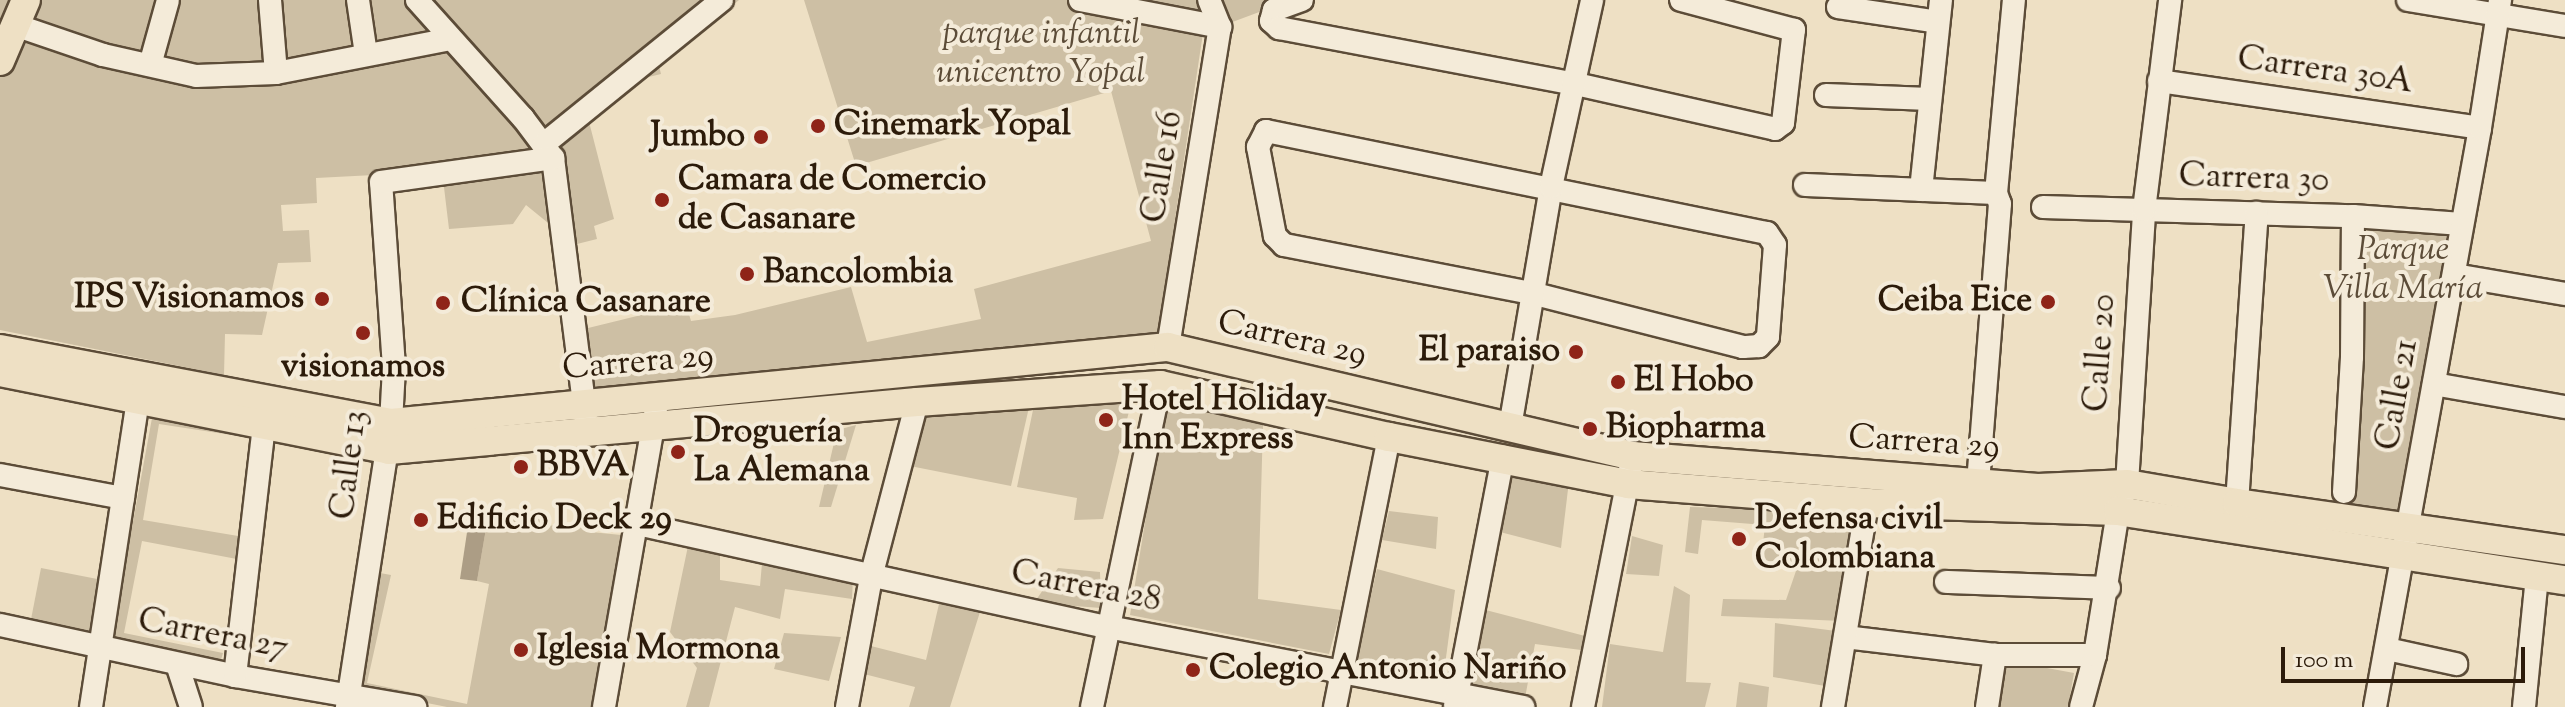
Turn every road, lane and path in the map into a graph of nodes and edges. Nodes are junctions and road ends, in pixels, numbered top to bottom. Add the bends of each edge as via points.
1 (168, 0) edge
2 (270, 0) edge
3 (358, 0) edge
4 (417, 0) edge
5 (722, 0) edge
6 (1080, 0) edge
7 (1209, 0) edge
8 (1302, 0) edge
9 (1592, 0) edge
10 (1681, 0) edge
11 (2014, 0) edge
12 (2170, 0) edge
13 (2408, 0) edge
14 (1838, 7) dead end
15 (2499, 7) edge
16 (1940, 11) edge
17 (21, 12) edge
18 (2565, 26) edge
19 (1220, 27) junction
20 (451, 39) junction
21 (366, 54) junction
22 (0, 61) edge
23 (150, 65) junction
24 (276, 73) junction
25 (2159, 81) junction
26 (1576, 84) junction
27 (1826, 95) dead end
28 (1930, 99) junction
29 (2480, 128) junction
30 (548, 151) junction
31 (1805, 185) dead end
32 (1551, 187) junction
33 (1921, 190) junction
34 (1996, 193) junction
35 (2043, 207) dead end
36 (2144, 210) junction
37 (2257, 213) junction
38 (2353, 216) junction
39 (2462, 224) junction
40 (2454, 275) junction
41 (1531, 293) junction
42 (2565, 294) edge
43 (1168, 347) junction
44 (0, 349) edge
45 (0, 372) edge
46 (2434, 384) junction
47 (1160, 385) junction
48 (658, 397) junction
49 (138, 401) junction
50 (917, 402) junction
51 (585, 403) junction
52 (2565, 407) edge
53 (264, 424) junction
54 (1510, 427) junction
55 (653, 428) junction
56 (587, 432) junction
57 (390, 436) junction
58 (1389, 437) junction
59 (1632, 456) junction
60 (1503, 457) junction
61 (0, 475) edge
62 (1978, 483) junction
63 (1628, 484) junction
64 (2127, 484) junction
65 (2344, 492) dead end
66 (123, 498) junction
67 (1867, 503) junction
68 (2237, 503) junction
69 (2118, 511) junction
70 (638, 524) junction
71 (2405, 540) junction
72 (2565, 550) edge
73 (871, 577) junction
74 (2551, 578) edge
75 (1946, 582) dead end
76 (2109, 588) junction
77 (0, 625) edge
78 (1108, 627) junction
79 (1845, 637) junction
80 (101, 649) junction
81 (2387, 649) junction
82 (1995, 655) junction
83 (2095, 655) junction
84 (177, 664) junction
85 (2456, 664) dead end
86 (1342, 670) junction
87 (235, 676) junction
88 (348, 700) edge
89 (1456, 700) edge
90 (91, 707) edge
91 (191, 707) edge
92 (415, 707) edge
93 (604, 707) edge
94 (847, 707) edge
95 (1092, 707) edge
96 (1335, 707) edge
97 (1523, 707) edge
98 (1583, 707) edge
99 (1833, 707) edge
100 (1987, 707) edge
101 (2081, 707) edge
102 (2375, 707) edge
103 (2524, 707) edge

1 - 23 street
2 - 24 street
3 - 21 street
4 - 20 street
5 - 30 street
6 - 19 street
7 - 19 street
8 - 26 street via 1274,10 1271,21 1279,28
9 - 26 street
10 - 26 street via 1794,30 1783,123 1768,128
11 - 34 street
12 - 25 street, Calle 20
13 - 15 street
14 - 16 street
15 - 18 street
15 - 29 street, Calle 21
16 - 28 street
17 - 22 main road
17 - 23 street via 103,55
19 - 43 street, Calle 16
20 - 21 street
20 - 30 street
21 - 24 street
23 - 24 street via 196,76
25 - 29 street, Carrera 30A
25 - 36 street, Calle 20
26 - 32 street
27 - 28 street
28 - 33 street
29 - 39 street, Calle 21
30 - 51 street
30 - 57 street, Calle 13 via 381,182 394,367
31 - 33 street
32 - 41 street
32 - 41 street via 1767,233 1775,245 1768,337 1759,346 1743,347
32 - 41 street via 1266,131 1258,147 1275,236 1284,245
33 - 34 street
34 - 62 street via 2000,204
35 - 36 street, Carrera 30
36 - 37 street, Carrera 30
36 - 64 street, Calle 20
37 - 38 street, Carrera 30
37 - 68 street
38 - 39 street, Carrera 30
38 - 65 street, Calle 21
39 - 40 street, Calle 21
40 - 42 street
40 - 46 street, Calle 21
41 - 54 street
43 - 48 main road, Carrera 29
43 - 54 main road, Carrera 29
44 - 57 main road, Carrera 29
45 - 49 main road, Carrera 29
46 - 52 street
46 - 71 street, Calle 21
47 - 50 main road, Carrera 29
47 - 58 main road, Carrera 29
47 - 78 street
48 - 51 main road, Carrera 29
48 - 55 street
49 - 53 main road, Carrera 29
49 - 66 street
50 - 55 main road, Carrera 29
50 - 73 street
51 - 56 street
51 - 57 main road, Carrera 29
53 - 57 main road, Carrera 29
53 - 87 street
54 - 59 main road, Carrera 29
55 - 56 main road, Carrera 29
55 - 70 street
56 - 57 main road, Carrera 29
57 - 88 street, Calle 13
58 - 60 main road, Carrera 29
58 - 86 street
59 - 62 main road, Carrera 29
59 - 63 street
60 - 63 main road, Carrera 29
60 - 89 street
61 - 66 street
62 - 64 main road, Carrera 29 via 2038,488
63 - 67 main road, Carrera 29
63 - 98 street
64 - 68 main road, Carrera 29
64 - 69 street, Calle 20
66 - 80 street
67 - 69 main road, Carrera 29
67 - 79 street
68 - 71 main road, Carrera 29
69 - 71 main road, Carrera 29
69 - 76 street, Calle 20
70 - 73 street, Carrera 28
70 - 93 street
71 - 72 main road, Carrera 29
71 - 74 main road, Carrera 29
71 - 81 street, Calle 21
73 - 78 street, Carrera 28
73 - 94 street
74 - 103 street
75 - 76 street
76 - 83 street, Calle 20
77 - 80 street, Carrera 27
78 - 86 street, Carrera 28
78 - 95 street
79 - 82 street
79 - 99 street
80 - 84 street, Carrera 27
80 - 90 street
81 - 85 street
81 - 102 street, Calle 21
82 - 83 street
82 - 100 street
83 - 101 street, Calle 20
84 - 87 street, Carrera 27
84 - 91 street
86 - 89 street, Carrera 28
86 - 96 street
87 - 88 street, Carrera 27
88 - 92 street, Carrera 27
89 - 97 street, Carrera 28

